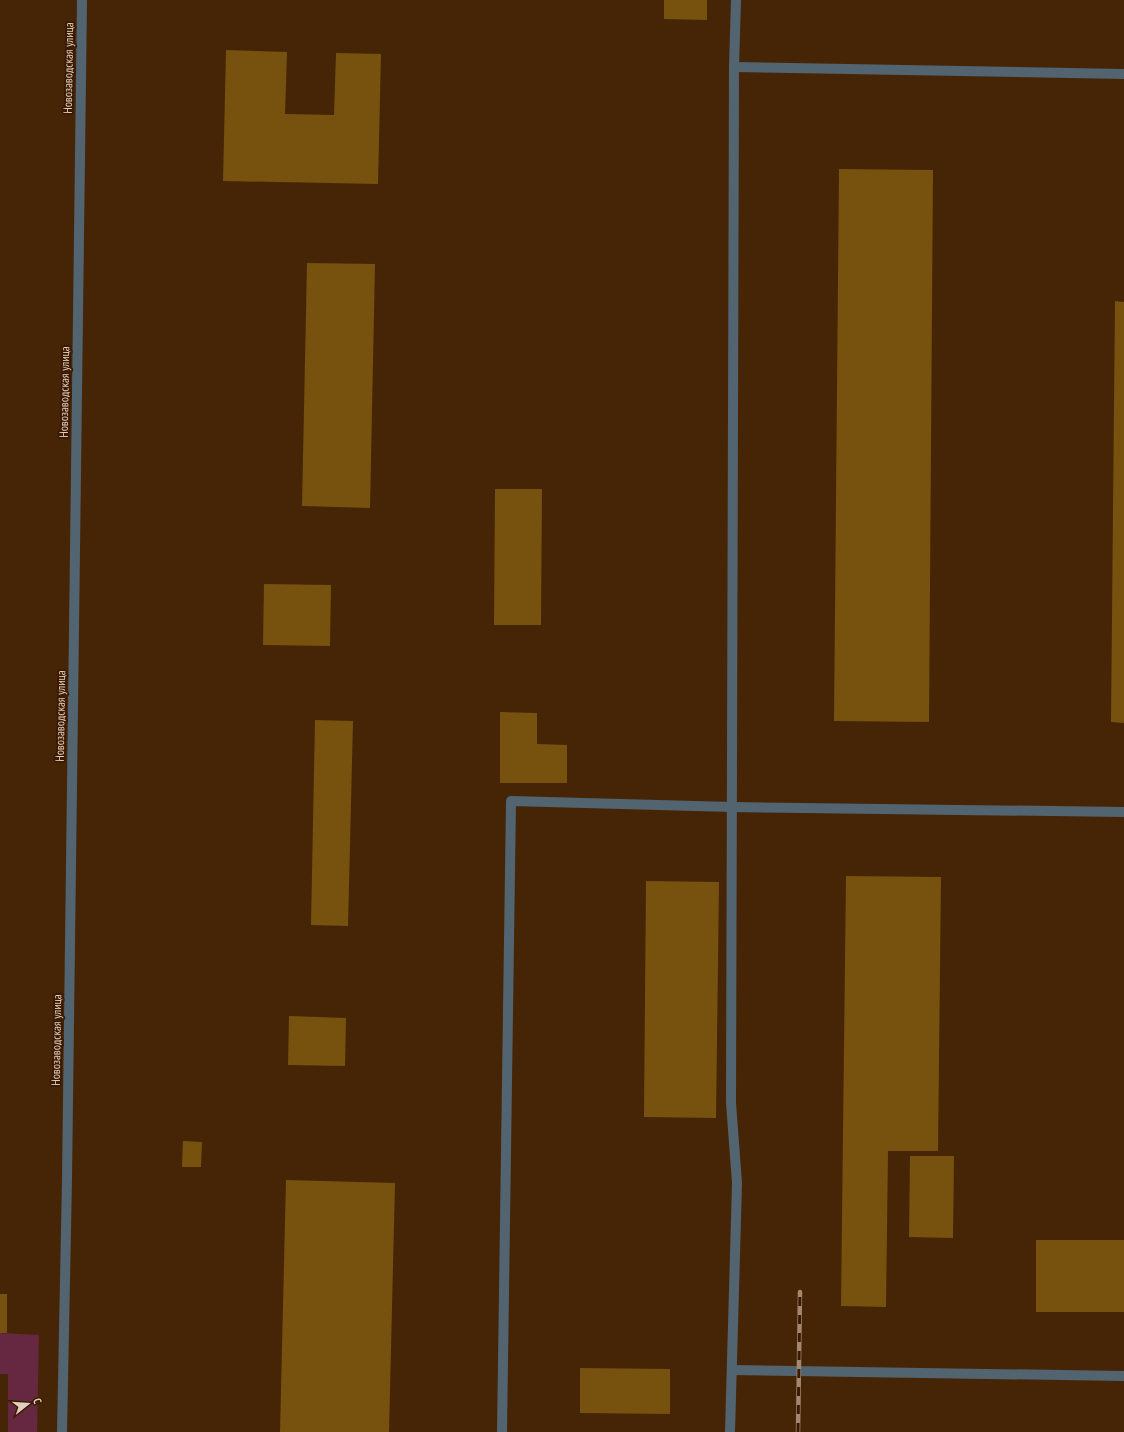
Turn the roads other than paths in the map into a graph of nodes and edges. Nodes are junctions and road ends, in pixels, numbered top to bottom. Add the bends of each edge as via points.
1 (82, 0) edge
2 (736, 0) edge
3 (734, 66) junction
4 (1124, 74) edge
5 (732, 807) junction
6 (1124, 812) edge
7 (732, 1370) junction
8 (1124, 1376) edge
9 (62, 1432) edge
10 (502, 1432) edge
11 (730, 1432) edge

1 - 9 street, Новозаводская улица via 68,1179
2 - 3 street
3 - 4 street
3 - 5 street
5 - 6 street
5 - 7 street via 730,1103 737,1183
5 - 10 street via 511,801
7 - 8 street
7 - 11 street

